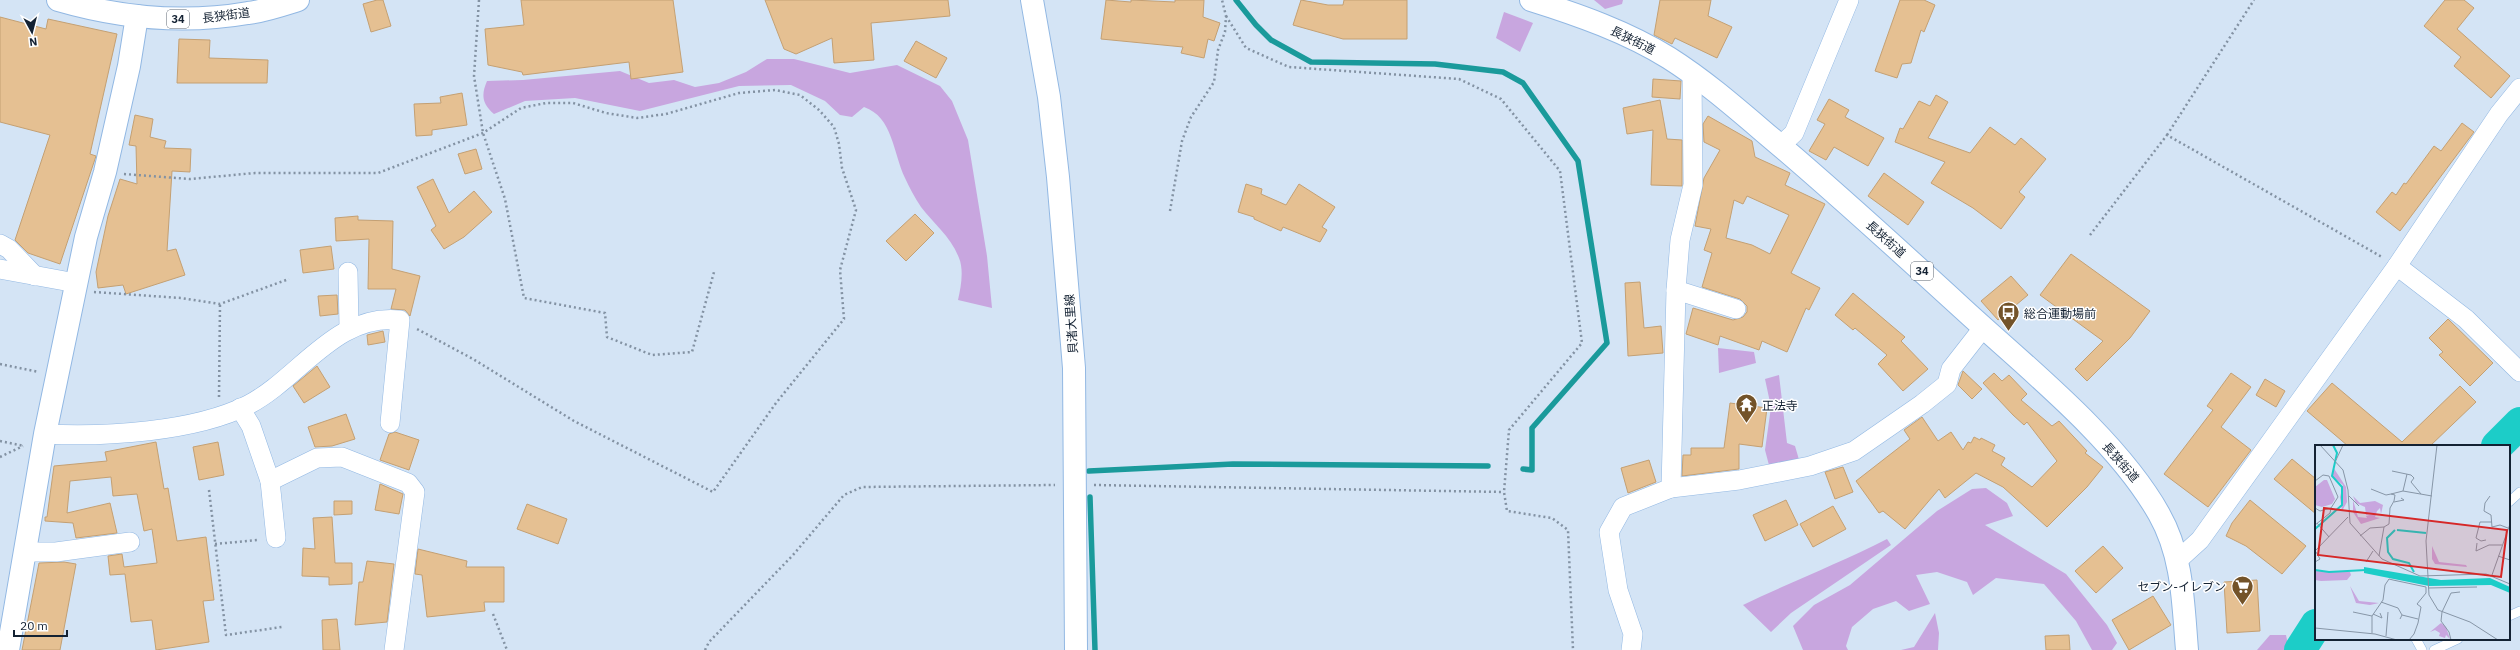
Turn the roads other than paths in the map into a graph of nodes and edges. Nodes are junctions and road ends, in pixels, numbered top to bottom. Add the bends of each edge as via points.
1 (58, 0) edge
2 (298, 0) edge
3 (1032, 0) edge
4 (1532, 0) edge
5 (1849, 0) edge
6 (137, 16) junction
7 (1692, 74) junction
8 (2520, 88) edge
9 (1780, 146) junction
10 (0, 244) edge
11 (2397, 266) junction
12 (0, 269) edge
13 (348, 272) dead end
14 (35, 276) junction
15 (76, 287) junction
16 (1676, 290) junction
17 (1736, 309) dead end
18 (349, 328) junction
19 (1983, 328) junction
20 (2518, 369) edge
21 (240, 408) junction
22 (390, 423) dead end
23 (45, 434) junction
24 (270, 481) junction
25 (1671, 488) junction
26 (2520, 492) edge
27 (2510, 501) edge
28 (276, 538) road end
29 (130, 542) dead end
30 (26, 552) junction
31 (2178, 560) junction
32 (2520, 611) edge
33 (2510, 616) edge
34 (2417, 640) edge
35 (2456, 640) edge
36 (8, 650) edge
37 (394, 650) edge
38 (1076, 650) edge
39 (1631, 650) edge
40 (2187, 650) edge
41 (2422, 650) edge
42 (2434, 650) edge

1 - 6 street, 長狭街道 / 34
2 - 6 street, 長狭街道 / 34 via 250,13 218,17 180,19
3 - 38 street, 貝渚大里線 via 1058,177 1074,368
4 - 7 street, 長狭街道 / 34 via 1575,14 1630,37
5 - 9 street via 1794,133
6 - 15 street via 106,172 86,237
7 - 9 street, 長狭街道 / 34
7 - 16 street via 1693,185 1680,240
8 - 11 street via 2499,114
9 - 19 street, 長狭街道 / 34 via 1835,192
10 - 14 street via 8,248
11 - 20 street via 2466,319
11 - 31 street via 2200,540
12 - 14 street
13 - 18 street
14 - 15 street
15 - 23 street
16 - 17 street
16 - 25 street
18 - 21 street via 265,394
18 - 22 street via 384,318 400,320
19 - 25 street via 1951,369 1947,384 1854,451 1810,466 1739,480
19 - 31 street, 長狭街道 / 34 via 2089,427 2135,478 2159,514
21 - 23 street via 219,416 143,431 88,436
21 - 24 street via 251,426
23 - 30 street
24 - 28 street
24 - 37 street via 317,458 342,457 408,483 415,492
25 - 39 street via 1623,507 1609,532 1618,590 1633,634
26 - 27 lane
29 - 30 street via 56,552
30 - 36 street
31 - 40 street, 長狭街道 / 34
32 - 33 lane
34 - 41 lane
35 - 42 lane

